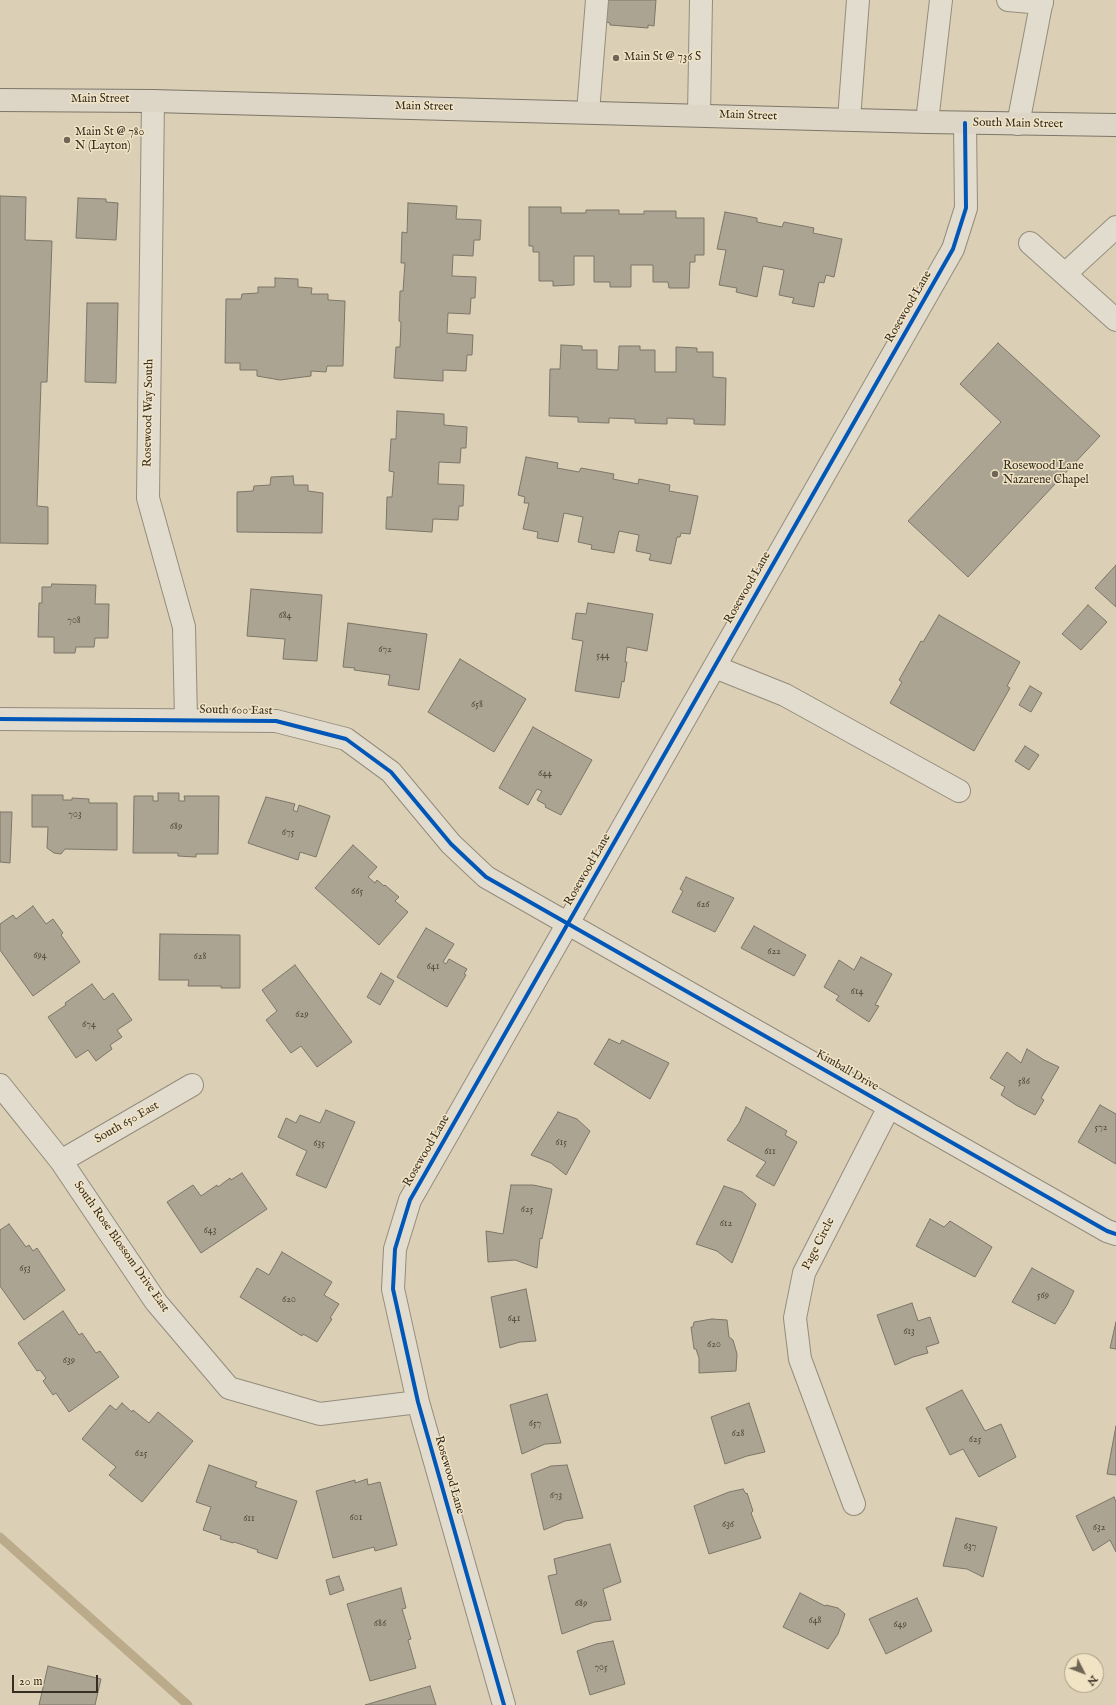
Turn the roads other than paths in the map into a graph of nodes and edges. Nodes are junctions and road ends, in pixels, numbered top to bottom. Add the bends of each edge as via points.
1 (597, 0) edge
2 (701, 0) edge
3 (858, 0) edge
4 (941, 0) edge
5 (1008, 0) edge
6 (1042, 1) edge
7 (0, 100) edge
8 (153, 100) junction
9 (588, 112) junction
10 (699, 115) junction
11 (849, 119) junction
12 (927, 122) junction
13 (965, 123) junction
14 (1018, 124) junction
15 (1116, 126) edge
16 (1116, 227) edge
17 (1030, 244) dead end
18 (1065, 274) junction
19 (1116, 320) edge
20 (715, 667) junction
21 (0, 719) edge
22 (186, 720) junction
23 (960, 791) dead end
24 (568, 924) junction
25 (0, 1085) edge
26 (192, 1086) dead end
27 (888, 1107) junction
28 (61, 1161) junction
29 (1116, 1234) edge
30 (418, 1402) junction
31 (854, 1504) dead end
32 (504, 1705) edge

1 - 9 street
2 - 10 street
3 - 11 street
4 - 12 street
5 - 6 street
6 - 14 street
7 - 8 main road, Main Street
8 - 9 main road, Main Street
8 - 22 street, Rosewood Way South via 148,498 184,627
9 - 10 main road, Main Street
10 - 11 main road, Main Street
11 - 12 main road, South Main Street
12 - 13 main road, South Main Street
13 - 14 main road, South Main Street
13 - 20 street, Rosewood Lane via 966,208 953,249
14 - 15 main road, South Main Street
16 - 18 street
17 - 18 street
18 - 19 street
20 - 23 street via 784,695
20 - 24 street, Rosewood Lane
21 - 22 street, South 600 East
22 - 24 street, South 600 East via 276,721 346,739 391,772 451,844 486,877
24 - 27 street, Kimball Drive
24 - 30 street, Rosewood Lane via 410,1200 395,1249 393,1289
25 - 28 street, South Rose Blossom Drive East
26 - 28 street, South 650 East
27 - 29 street, Kimball Drive
27 - 31 street, Page Circle via 804,1273 795,1318 800,1359
28 - 30 street, South Rose Blossom Drive East via 156,1302 229,1388 320,1414
30 - 32 street, Rosewood Lane

